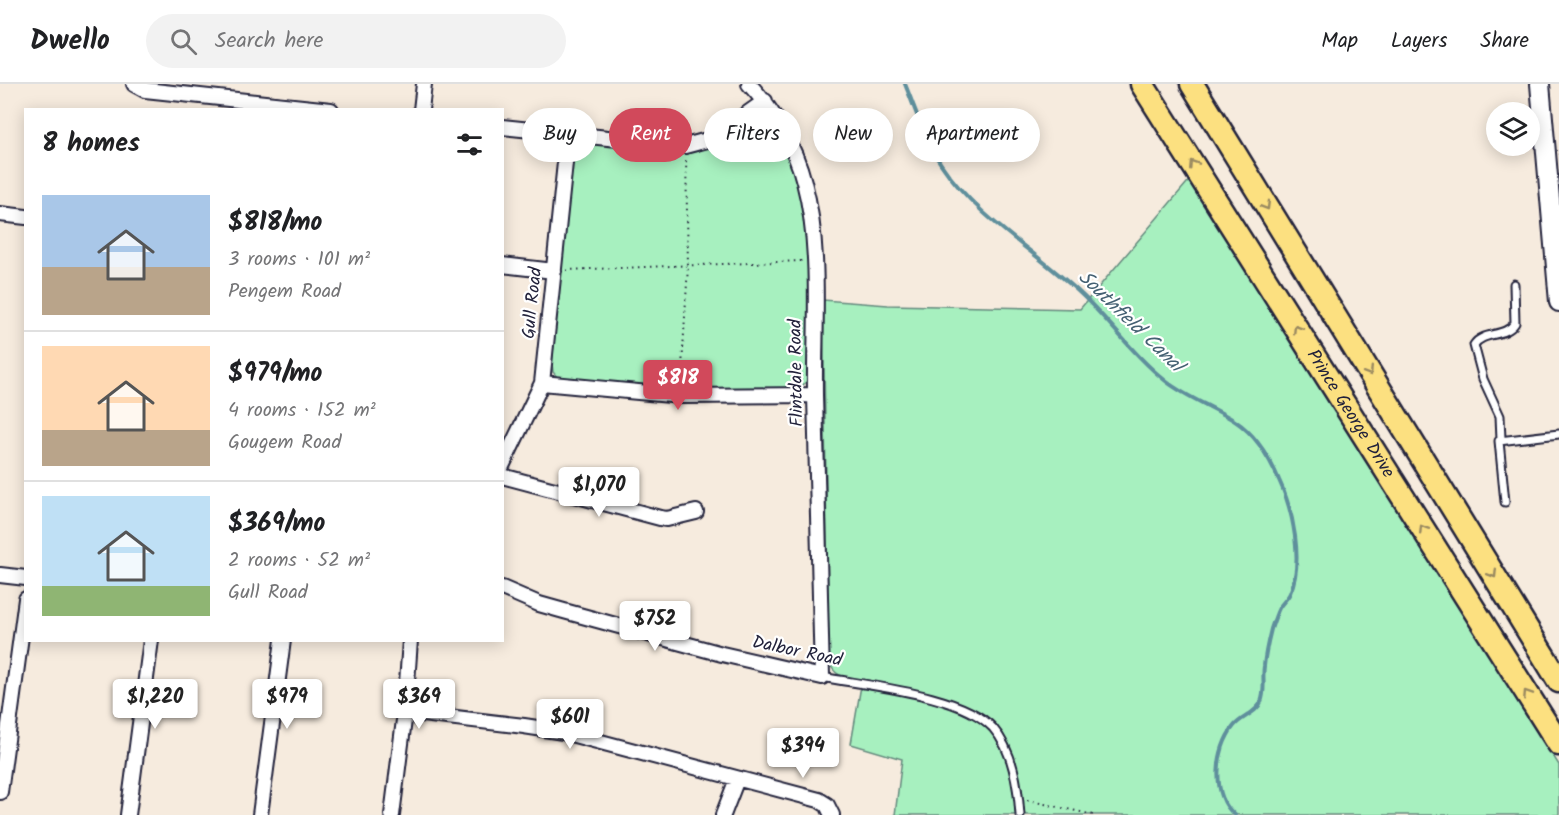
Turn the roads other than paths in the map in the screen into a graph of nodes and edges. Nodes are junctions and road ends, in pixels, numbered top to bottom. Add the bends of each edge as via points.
1 (134, 84) edge
2 (424, 84) edge
3 (749, 84) edge
4 (1142, 84) edge
5 (1192, 84) edge
6 (1540, 84) edge
7 (765, 101) junction
8 (272, 107) edge
9 (292, 108) edge
10 (421, 108) edge
11 (504, 127) edge
12 (522, 129) edge
13 (597, 137) edge
14 (565, 162) edge
15 (0, 214) edge
16 (24, 217) edge
17 (504, 265) edge
18 (554, 271) junction
19 (1514, 284) dead end
20 (1559, 302) edge
21 (543, 383) junction
22 (815, 395) junction
23 (1559, 434) edge
24 (1501, 439) junction
25 (504, 462) edge
26 (504, 477) edge
27 (1505, 502) dead end
28 (696, 512) dead end
29 (0, 575) edge
30 (24, 578) edge
31 (504, 589) edge
32 (24, 614) edge
33 (151, 642) edge
34 (283, 642) edge
35 (410, 642) edge
36 (822, 677) junction
37 (1559, 681) edge
38 (405, 712) junction
39 (1559, 744) edge
40 (737, 779) junction
41 (0, 792) edge
42 (128, 815) edge
43 (260, 815) edge
44 (392, 815) edge
45 (723, 815) edge
46 (832, 815) edge
47 (1020, 815) edge

1 - 8 street via 145,90
2 - 10 street
3 - 7 street, Flintdale Road
39 -> 4 main road, Prince George Drive
5 -> 37 main road, Prince George Drive
6 - 20 street
7 - 13 street via 711,139 685,146
7 - 22 street, Flintdale Road via 785,134 804,181 812,220
8 - 9 street
11 - 12 street
14 - 18 street, Gull Road
15 - 16 street
17 - 18 street
18 - 21 street, Gull Road
19 - 24 lane via 1515,323 1507,331 1481,338 1474,345 1482,379 1500,416
21 - 22 street via 681,396
21 - 25 street, Gull Road
22 - 36 street, Flintdale Road
23 - 24 lane
24 - 27 lane via 1498,443
26 - 28 street via 660,518
29 - 30 street
31 - 36 street, Dalbor Road via 575,614
32 - 41 street
33 - 42 street
34 - 43 street
35 - 38 street
36 - 47 lane, Dalbor Road via 939,699 980,717 995,730 1005,748 1016,780
38 - 40 street via 556,731
38 - 44 street
40 - 45 street
40 - 46 street via 819,800

